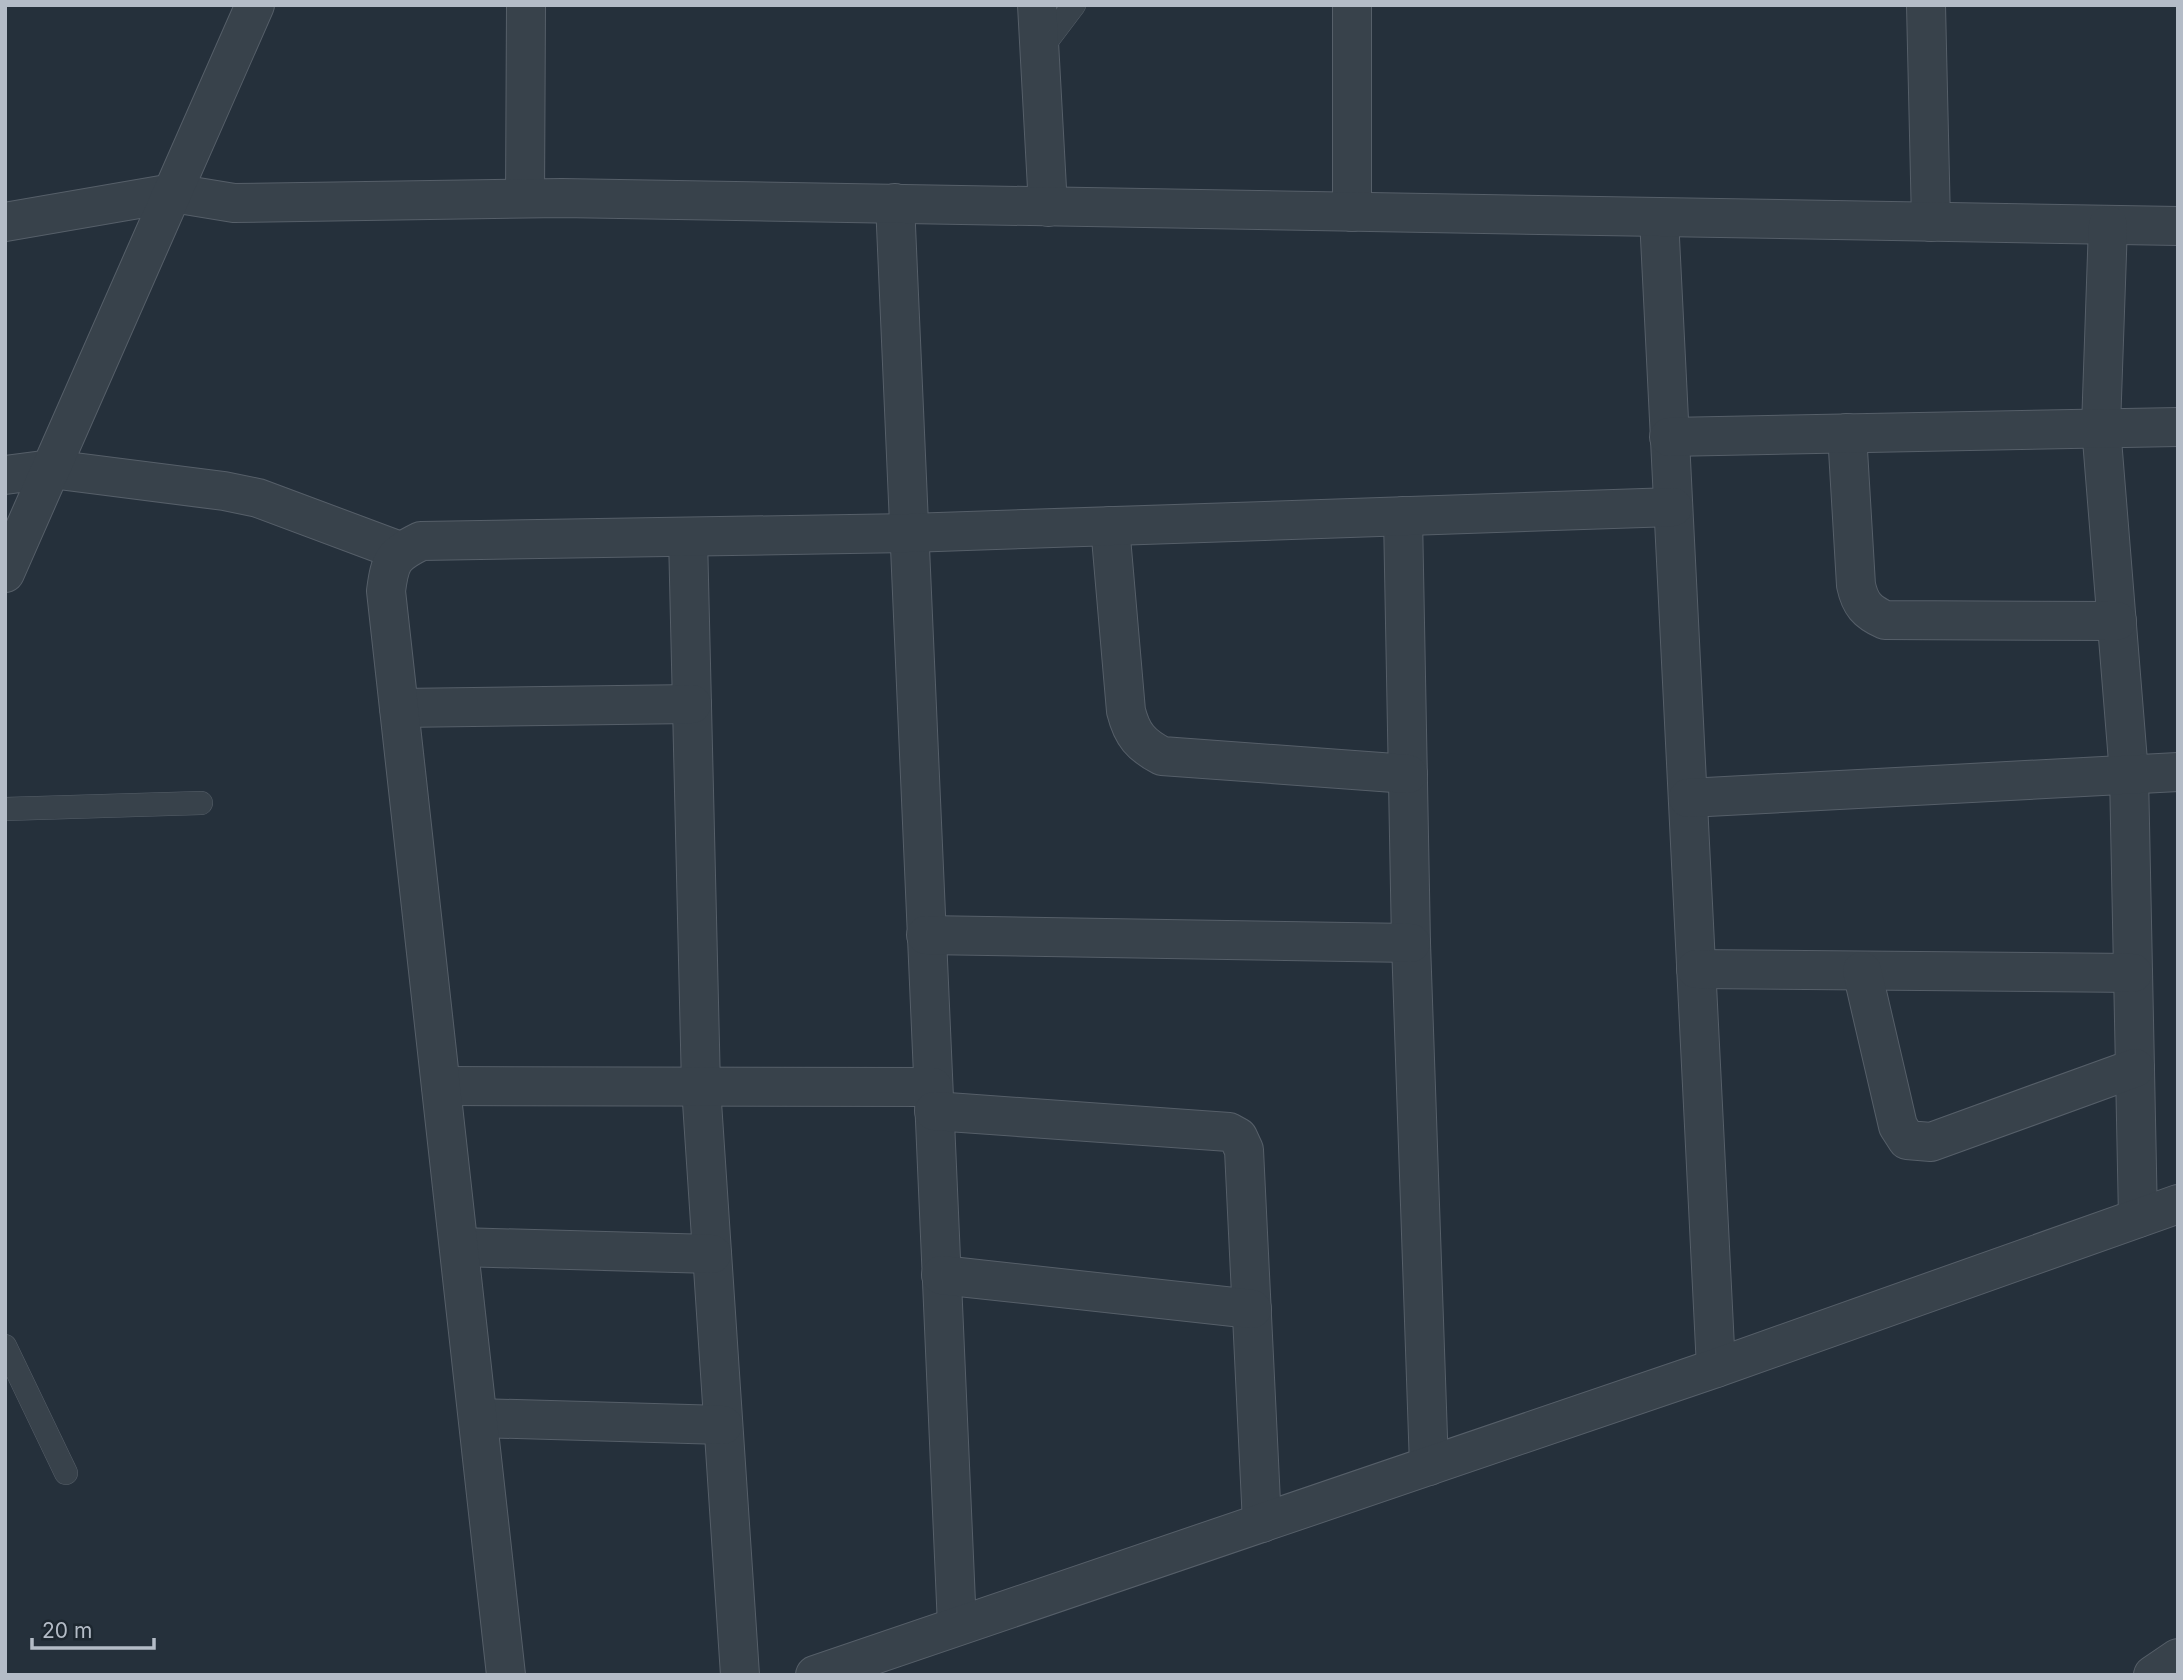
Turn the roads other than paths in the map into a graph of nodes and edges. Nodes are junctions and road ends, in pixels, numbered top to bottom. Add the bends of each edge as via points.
1 (255, 5) edge
2 (526, 5) edge
3 (1037, 5) edge
4 (1074, 5) edge
5 (1352, 5) edge
6 (1926, 5) edge
7 (1040, 50) junction
8 (173, 192) junction
9 (525, 198) junction
10 (895, 203) junction
11 (1048, 207) junction
12 (1352, 212) junction
13 (1659, 218) junction
14 (5, 222) edge
15 (1931, 222) junction
16 (2108, 225) junction
17 (2178, 226) edge
18 (2101, 427) junction
19 (2178, 427) edge
20 (1847, 433) junction
21 (1669, 437) junction
22 (51, 469) junction
23 (5, 475) edge
24 (1673, 507) junction
25 (1403, 516) junction
26 (1110, 526) junction
27 (909, 533) junction
28 (688, 537) junction
29 (400, 551) junction
30 (5, 573) edge
31 (2117, 621) junction
32 (692, 704) junction
33 (399, 708) junction
34 (2178, 772) edge
35 (1408, 774) junction
36 (2129, 774) junction
37 (1688, 798) junction
38 (201, 803) dead end
39 (5, 808) edge
40 (926, 935) junction
41 (1411, 943) junction
42 (1696, 969) junction
43 (1862, 971) junction
44 (2133, 973) junction
45 (2135, 1068) junction
46 (441, 1086) junction
47 (701, 1087) junction
48 (933, 1099) junction
49 (2178, 1204) edge
50 (2138, 1218) junction
51 (459, 1247) junction
52 (712, 1254) junction
53 (942, 1275) junction
54 (1252, 1309) junction
55 (5, 1346) edge
56 (1716, 1368) junction
57 (478, 1418) junction
58 (723, 1425) junction
59 (1429, 1466) junction
60 (66, 1473) dead end
61 (1262, 1523) junction
62 (957, 1626) junction
63 (2178, 1658) edge
64 (506, 1675) edge
65 (740, 1675) edge
66 (816, 1675) edge
67 (2153, 1675) edge

1 - 8 street
2 - 9 street
3 - 7 street
4 - 7 lane
5 - 12 street
6 - 15 street
7 - 11 street
8 - 9 street via 234,203
8 - 14 street
8 - 22 street
9 - 10 street
10 - 11 street
10 - 27 street
11 - 12 street
12 - 13 street
13 - 15 street
13 - 21 street
15 - 16 street
16 - 17 street
16 - 18 street
18 - 19 street
18 - 20 street
18 - 31 street
20 - 21 street
20 - 31 street via 1856,585 1860,600 1871,613 1885,620
21 - 24 street
22 - 23 street
22 - 29 street via 258,498
22 - 30 street
24 - 25 street
24 - 37 street
25 - 26 street
25 - 35 street
26 - 27 street
26 - 35 street via 1126,711 1130,729 1143,746 1163,756
27 - 28 street
27 - 40 street
28 - 29 street via 421,541
28 - 32 street
29 - 33 street via 389,566 386,591
31 - 36 street
32 - 33 street
32 - 47 street
33 - 46 street
34 - 36 street
35 - 41 street
36 - 37 street
36 - 44 street
37 - 42 street
38 - 39 lane
40 - 41 street
40 - 48 street
41 - 59 street
42 - 43 street
42 - 56 street
43 - 44 street
43 - 45 street via 1898,1126 1908,1140 1931,1142
44 - 45 street
45 - 50 street
46 - 47 street
46 - 51 street
47 - 48 street
47 - 52 street
48 - 53 street
48 - 54 street via 1228,1132 1238,1137 1244,1150
49 - 50 street
50 - 56 street
51 - 52 street
51 - 57 street
52 - 58 street
53 - 54 street
53 - 62 street
54 - 61 street
55 - 60 lane
56 - 59 street
57 - 58 street
57 - 64 street
58 - 65 street
59 - 61 street
61 - 62 street
62 - 66 street
63 - 67 street

